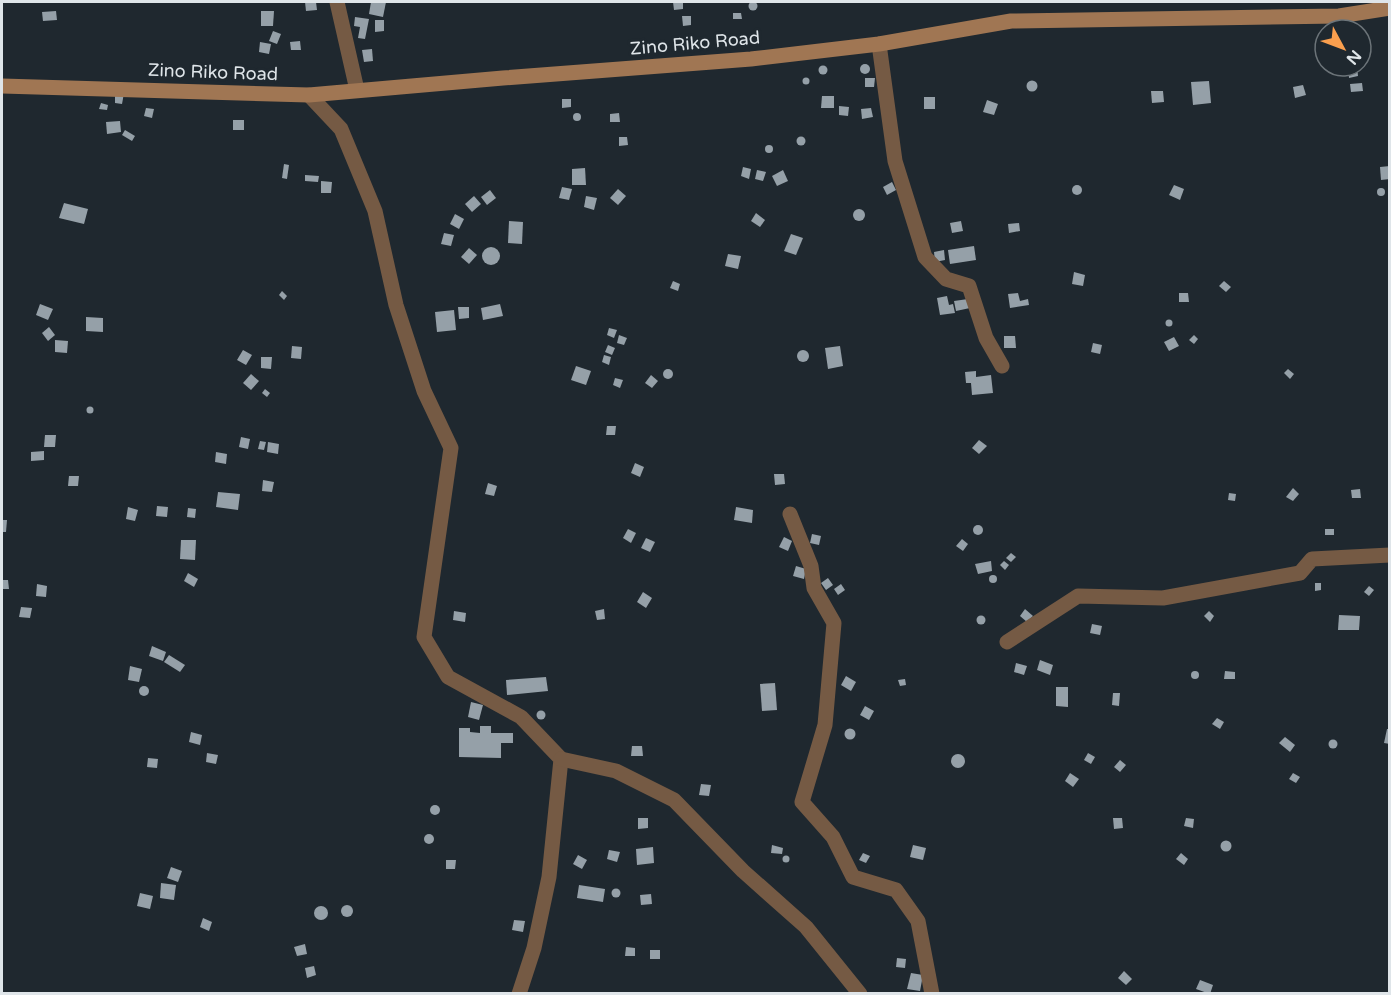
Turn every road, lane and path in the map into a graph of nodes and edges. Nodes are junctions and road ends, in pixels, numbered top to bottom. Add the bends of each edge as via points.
1 (337, 2) edge
2 (1389, 8) edge
3 (879, 44) junction
4 (2, 86) edge
5 (357, 90) junction
6 (309, 95) junction
7 (1002, 366) dead end
8 (790, 514) dead end
9 (1389, 555) edge
10 (1007, 642) dead end
11 (561, 759) junction
12 (519, 993) edge
13 (860, 993) edge
14 (932, 993) edge

1 - 5 street
2 - 3 street, Zino Riko Road via 1339,16 1011,21
3 - 5 street, Zino Riko Road via 751,59
3 - 7 street via 895,161 925,257 946,279 969,286 986,338
4 - 6 street, Zino Riko Road
5 - 6 street, Zino Riko Road
6 - 11 street via 341,129 375,211 399,316 424,391 451,448 424,637 448,677 521,717
8 - 14 street via 811,566 814,588 834,623 825,725 802,802 833,837 853,877 896,891 918,921
9 - 10 street via 1312,559 1300,573 1163,598 1077,596
11 - 12 street via 549,877 534,948
11 - 13 street via 616,771 674,800 743,871 806,927

